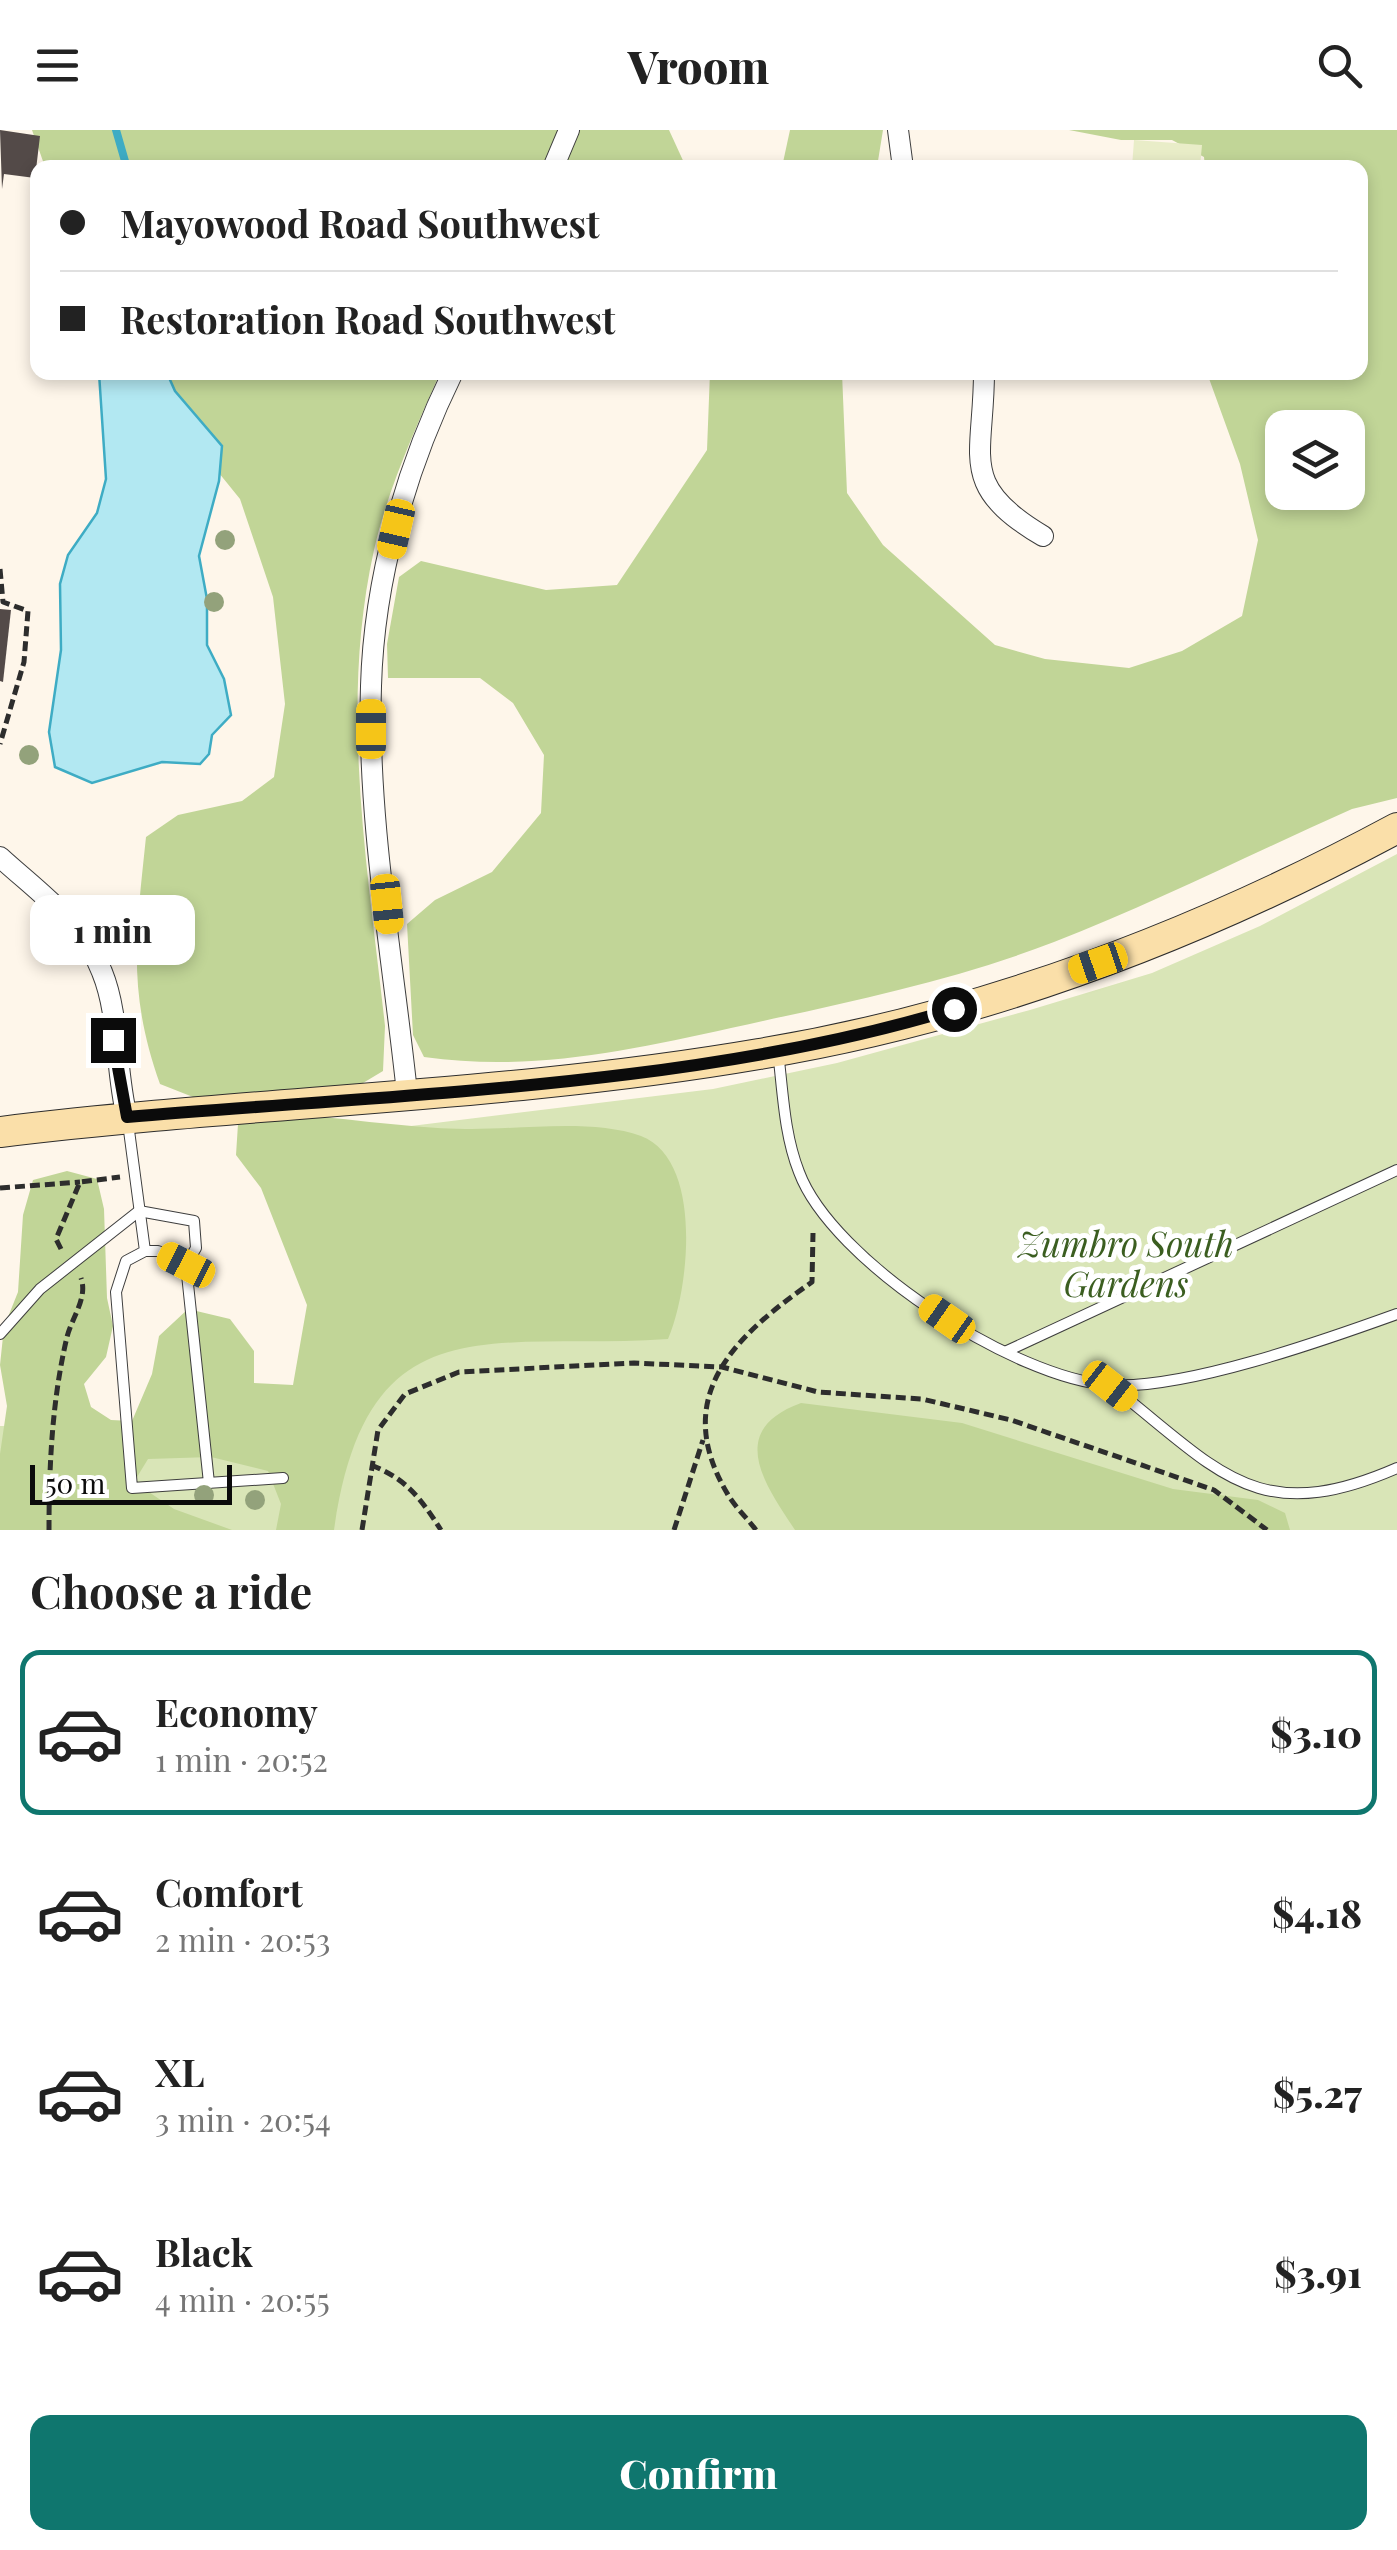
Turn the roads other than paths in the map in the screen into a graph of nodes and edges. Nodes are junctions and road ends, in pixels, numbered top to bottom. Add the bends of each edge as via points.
1 (569, 130) edge
2 (898, 130) edge
3 (556, 160) edge
4 (902, 160) edge
5 (449, 380) edge
6 (983, 380) edge
7 (1043, 536) dead end
8 (1397, 828) edge
9 (0, 857) edge
10 (778, 1051) junction
11 (407, 1093) junction
12 (127, 1117) junction
13 (0, 1132) edge
14 (1397, 1170) edge
15 (139, 1211) junction
16 (146, 1251) junction
17 (186, 1265) junction
18 (1397, 1314) edge
19 (0, 1334) edge
20 (1007, 1351) junction
21 (1110, 1386) junction
22 (1397, 1468) edge
23 (283, 1478) dead end
24 (209, 1483) junction

1 - 3 street
2 - 4 street
5 - 11 street via 402,500 371,681 371,751
6 - 7 street via 978,454 988,494
8 - 10 street via 1131,952 918,1020
9 - 12 street via 74,924 103,973
10 - 11 street
10 - 20 lane via 787,1128 817,1207 872,1266
11 - 12 street
12 - 13 street
12 - 15 lane
14 - 20 lane
15 - 16 lane
15 - 17 lane via 194,1221 196,1248
15 - 19 lane via 68,1264
16 - 17 lane
16 - 24 lane via 126,1261 116,1292 132,1488
17 - 24 lane
18 - 21 lane via 1182,1377
20 - 21 lane
21 - 22 lane via 1229,1480 1276,1496 1321,1497
23 - 24 lane

